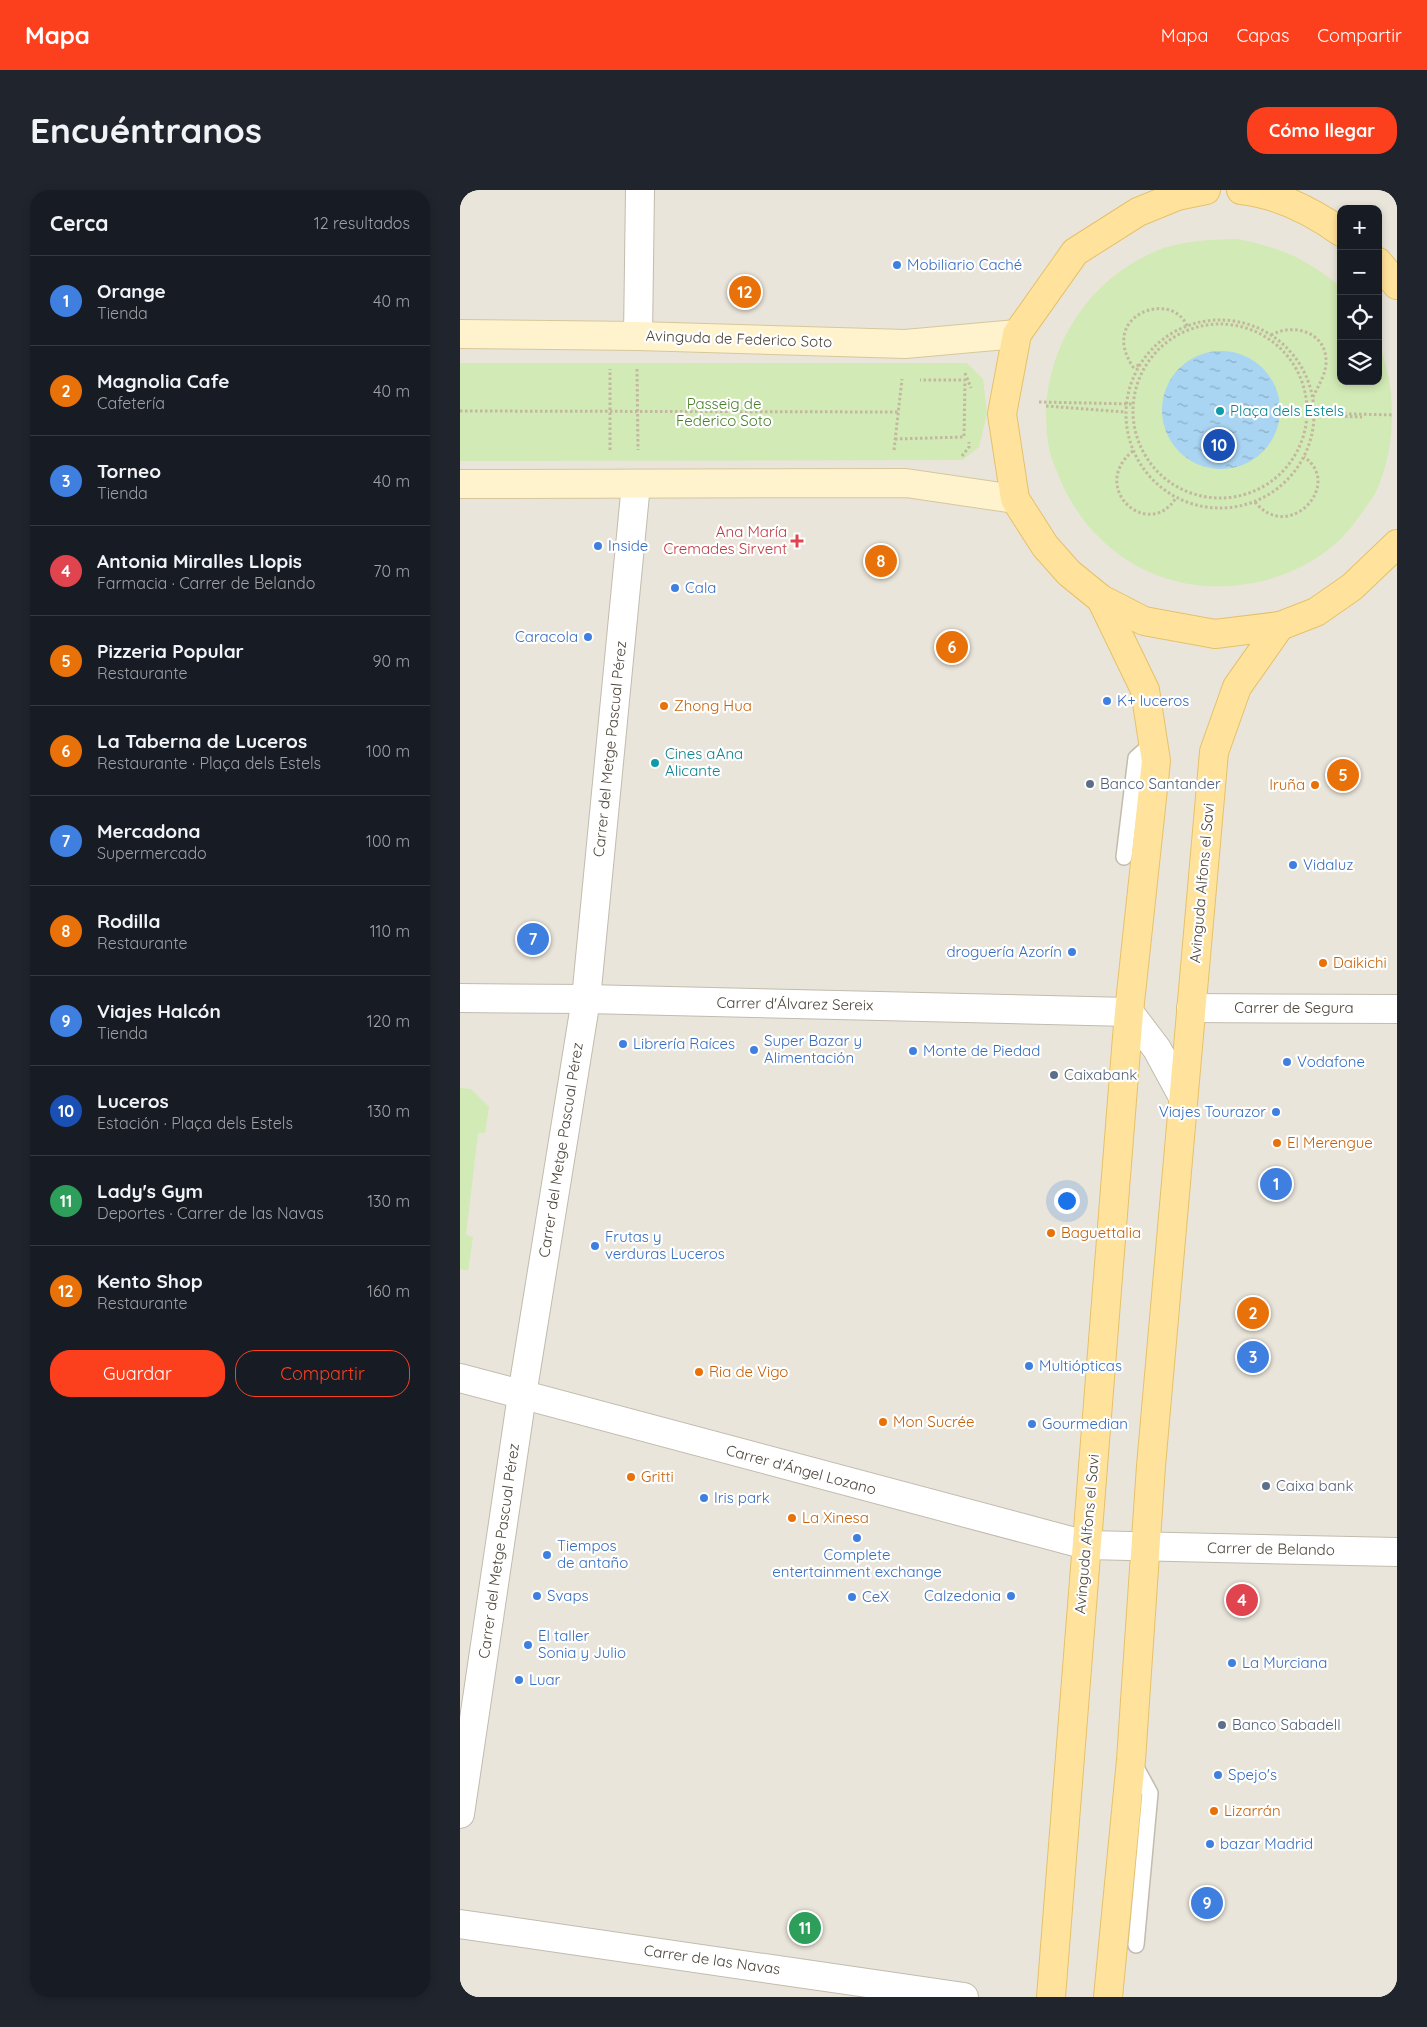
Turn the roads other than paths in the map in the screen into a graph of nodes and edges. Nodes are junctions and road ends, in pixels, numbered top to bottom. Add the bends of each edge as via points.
1 (640, 190) edge
2 (1206, 190) edge
3 (1241, 190) edge
4 (1178, 193) edge
5 (1309, 201) edge
6 (1337, 228) edge
7 (1382, 267) edge
8 (1397, 285) edge
9 (460, 334) edge
10 (1017, 334) junction
11 (638, 336) junction
12 (460, 484) edge
13 (636, 484) junction
14 (1015, 499) junction
15 (1397, 544) edge
16 (1101, 599) junction
17 (1280, 626) junction
18 (1154, 742) junction
19 (1124, 857) dead end
20 (460, 998) edge
21 (586, 999) junction
22 (1191, 1008) junction
23 (1397, 1009) edge
24 (1129, 1012) junction
25 (1183, 1097) junction
26 (460, 1378) edge
27 (522, 1394) junction
28 (1086, 1545) junction
29 (1144, 1547) junction
30 (1397, 1552) edge
31 (1131, 1760) junction
32 (460, 1814) edge
33 (460, 1924) edge
34 (1136, 1945) dead end
35 (964, 1997) edge
36 (1051, 1997) edge
37 (1108, 1997) edge

1 - 11 street
2 - 4 main road
3 - 5 main road
4 - 10 main road via 1138,212 1074,252
5 - 6 main road
7 - 8 main road
9 - 11 street, Avinguda de Federico Soto
10 - 11 street, Avinguda de Federico Soto via 905,344
10 - 14 main road via 1002,414
12 - 13 street
13 - 14 street via 890,483
13 - 21 street, Carrer del Metge Pascual Pérez
14 - 16 main road via 1051,553 1069,573
15 - 17 main road via 1352,587 1316,612
16 - 17 main road via 1144,621 1216,634
16 - 18 main road, Avinguda Alfons el Savi via 1144,690
17 - 22 main road, Avinguda Alfons el Savi via 1237,686 1214,752
18 - 19 lane via 1136,758
18 - 24 main road, Avinguda Alfons el Savi via 1156,761
20 - 21 street, Carrer d'Álvarez Sereix
21 - 24 street, Carrer d'Álvarez Sereix
21 - 27 street, Carrer del Metge Pascual Pérez
22 - 23 street, Carrer de Segura
22 - 25 main road, Avinguda Alfons el Savi
24 - 25 street via 1157,1049
24 - 28 main road, Avinguda Alfons el Savi
25 - 29 main road, Avinguda Alfons el Savi
26 - 27 street, Carrer d'Ángel Lozano
27 - 28 street, Carrer d'Ángel Lozano
27 - 32 street, Carrer del Metge Pascual Pérez
28 - 29 street, Carrer d'Ángel Lozano
28 - 36 main road, Avinguda Alfons el Savi
29 - 30 street, Carrer de Belando
29 - 31 main road, Avinguda Alfons el Savi
31 - 34 lane via 1150,1794
31 - 37 main road, Avinguda Alfons el Savi
33 - 35 street, Carrer de las Navas

